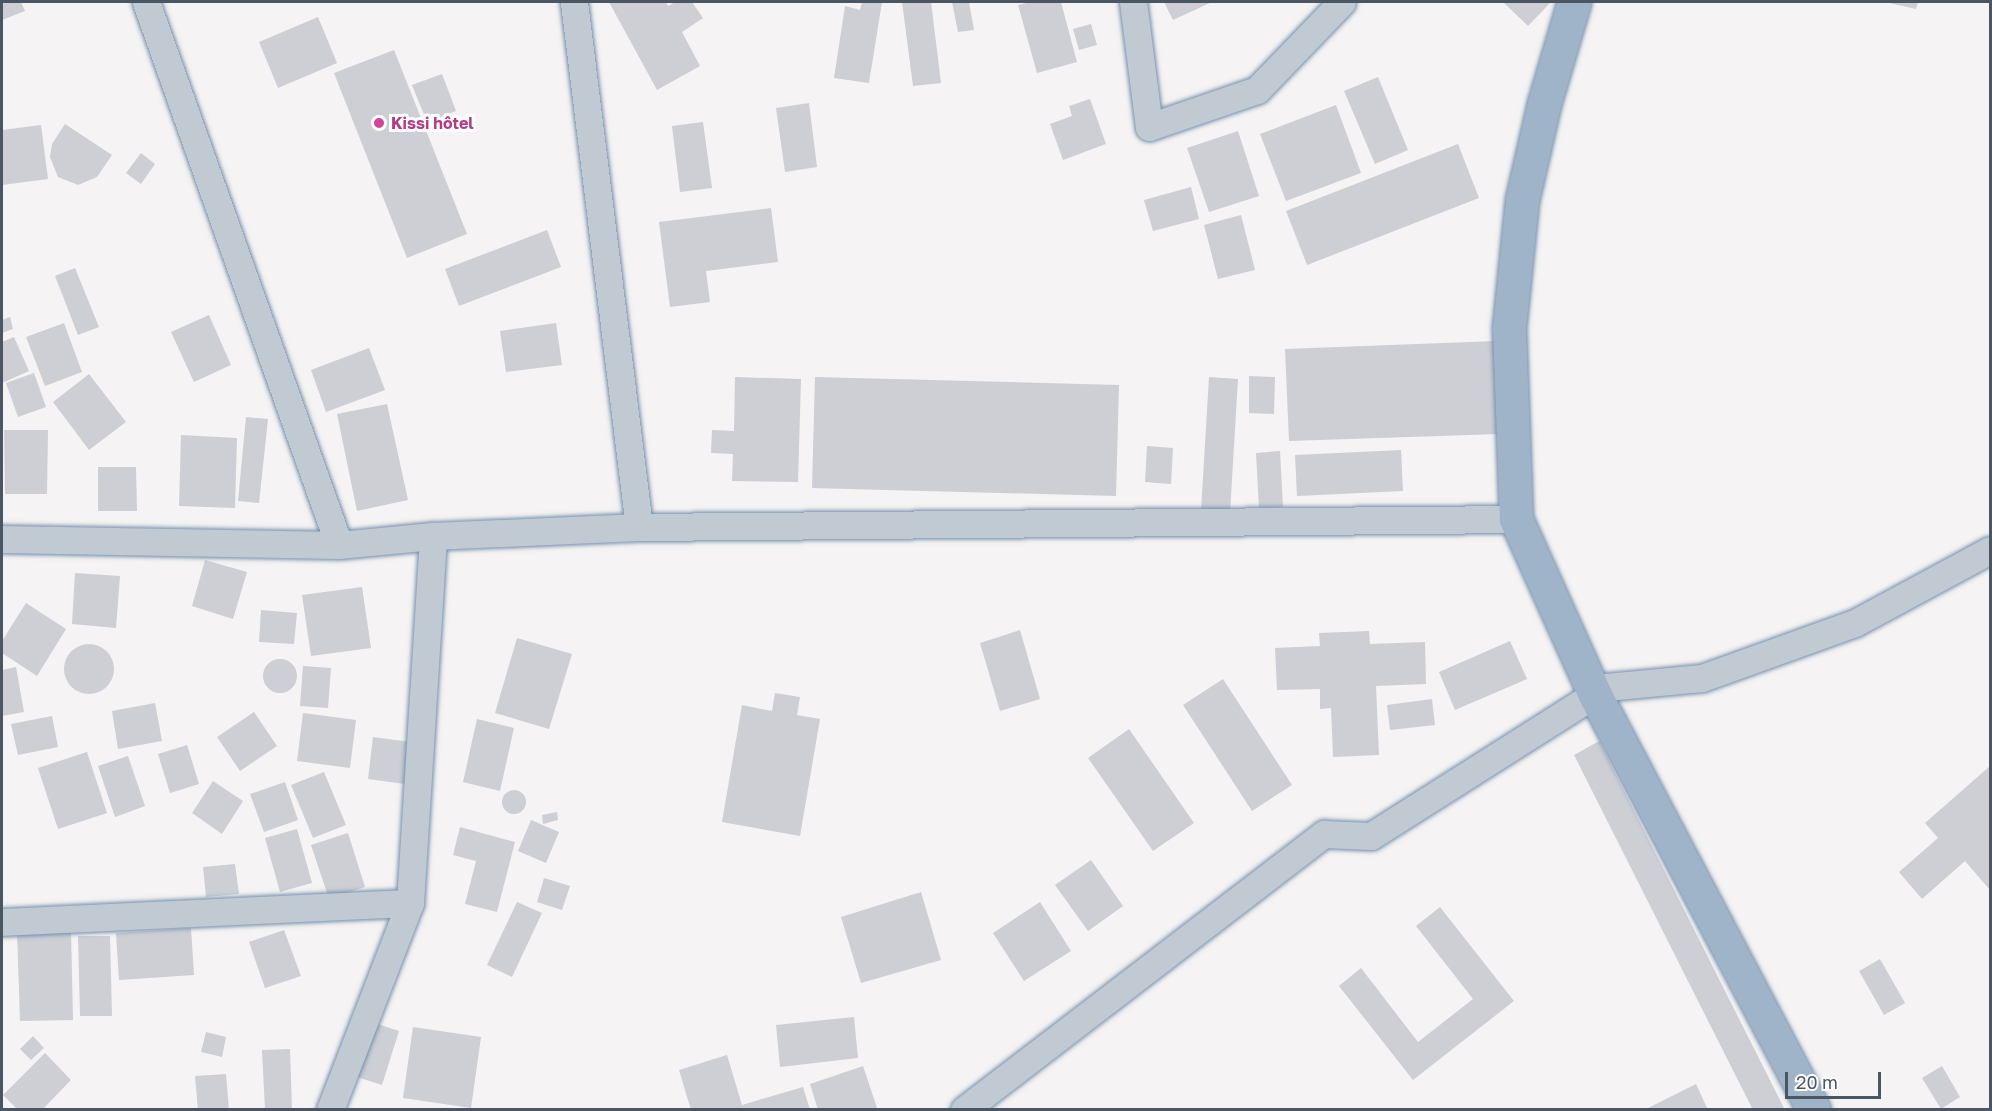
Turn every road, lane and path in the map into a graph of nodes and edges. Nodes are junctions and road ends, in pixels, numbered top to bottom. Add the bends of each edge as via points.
1 (146, 2) edge
2 (574, 2) edge
3 (1133, 2) edge
4 (1342, 2) edge
5 (1574, 2) edge
6 (1516, 519) junction
7 (639, 527) junction
8 (433, 536) junction
9 (2, 539) edge
10 (339, 545) junction
11 (1990, 550) edge
12 (1595, 695) junction
13 (410, 903) junction
14 (2, 922) edge
15 (330, 1110) edge
16 (964, 1110) edge
17 (1814, 1110) edge

1 - 10 street
2 - 7 street
3 - 4 street via 1149,127 1257,90
5 - 6 highway via 1544,104 1522,200 1509,328
6 - 7 street
6 - 12 highway
7 - 8 street
8 - 10 street
8 - 13 street
9 - 10 street
11 - 12 street via 1844,627 1702,678 1606,687
12 - 16 street via 1371,836 1324,834
12 - 17 highway
13 - 14 street
13 - 15 street

